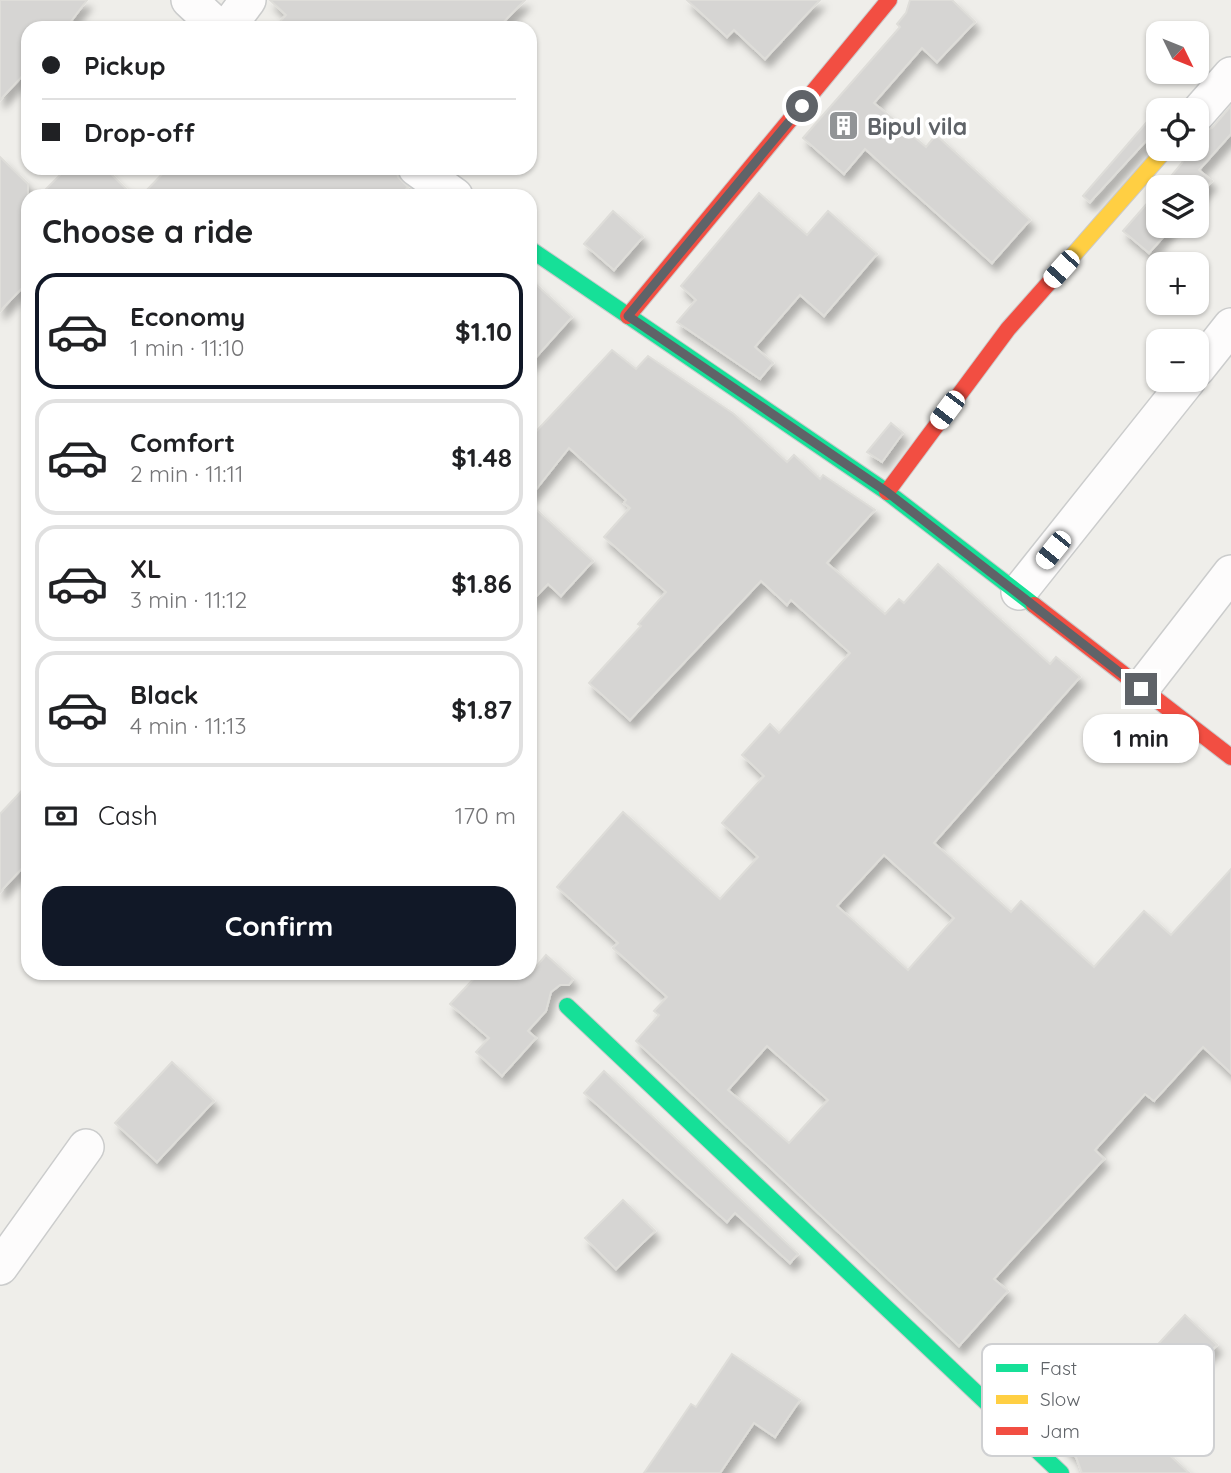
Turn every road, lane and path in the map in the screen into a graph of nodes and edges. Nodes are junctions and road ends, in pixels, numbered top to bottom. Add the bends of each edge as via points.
1 (189, 0) edge
2 (247, 0) edge
3 (889, 0) edge
4 (212, 21) edge
5 (232, 21) edge
6 (1231, 75) edge
7 (1209, 100) edge
8 (1155, 161) edge
9 (426, 175) edge
10 (445, 189) edge
11 (537, 254) edge
12 (628, 316) junction
13 (1231, 326) edge
14 (1209, 354) edge
15 (1178, 392) edge
16 (887, 492) junction
17 (1231, 573) edge
18 (1019, 592) junction
19 (1141, 689) junction
20 (1231, 757) edge
21 (567, 1006) dead end
22 (86, 1147) dead end
23 (0, 1267) edge
24 (982, 1398) edge
25 (1043, 1456) edge
26 (1061, 1473) edge

1 - 4 street
2 - 5 street
3 - 12 street
6 - 7 street
8 - 16 street via 1008,329
9 - 10 street
11 - 12 street
12 - 16 street
13 - 14 street
15 - 18 street
16 - 18 street
17 - 19 street
18 - 19 street
19 - 20 street
21 - 24 street
22 - 23 street
25 - 26 street

